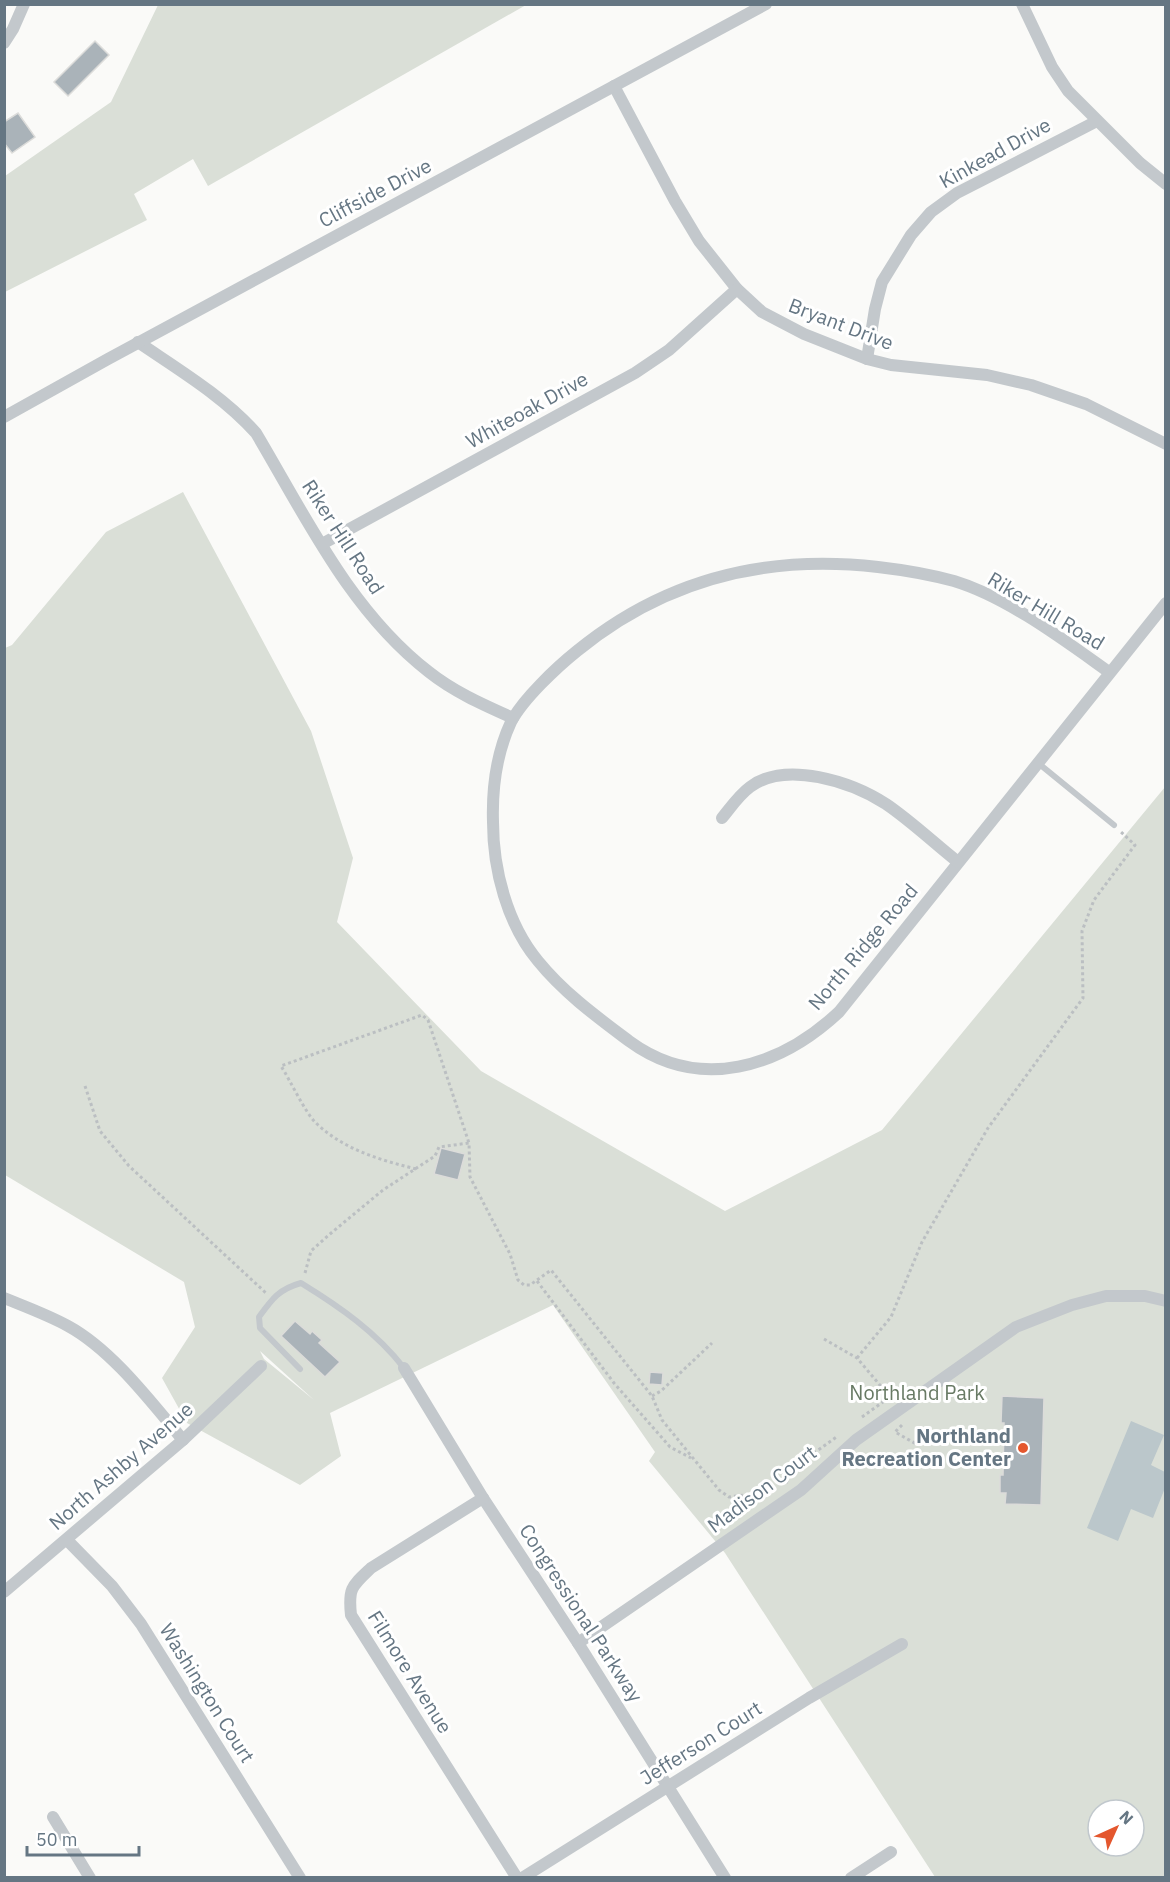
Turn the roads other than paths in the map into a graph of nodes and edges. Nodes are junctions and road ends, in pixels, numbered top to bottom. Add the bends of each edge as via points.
1 (24, 4) edge
2 (766, 4) edge
3 (1022, 4) edge
4 (4, 44) edge
5 (614, 86) junction
6 (1097, 121) junction
7 (1166, 184) edge
8 (737, 289) junction
9 (138, 342) junction
10 (867, 359) junction
11 (4, 417) edge
12 (1166, 444) edge
13 (322, 544) junction
14 (1166, 603) edge
15 (1109, 672) junction
16 (513, 718) junction
17 (1037, 762) junction
18 (722, 818) dead end
19 (1114, 825) road end
20 (958, 862) junction
21 (4, 1298) edge
22 (1166, 1301) edge
23 (261, 1366) dead end
24 (404, 1368) joint
25 (300, 1369) dead end
26 (183, 1440) junction
27 (483, 1498) junction
28 (67, 1540) junction
29 (4, 1592) edge
30 (578, 1643) junction
31 (902, 1644) dead end
32 (668, 1787) junction
33 (53, 1817) dead end
34 (891, 1852) dead end
35 (90, 1878) edge
36 (300, 1878) edge
37 (517, 1878) edge
38 (522, 1878) edge
39 (725, 1878) edge
40 (851, 1878) edge

1 - 4 street
2 - 5 street, Cliffside Drive
3 - 6 street via 1052,67 1068,91
5 - 8 street, Bryant Drive via 699,241
5 - 9 street, Cliffside Drive
6 - 7 street
6 - 10 street, Kinkead Drive via 957,193 931,212 910,235 882,282
8 - 10 street, Bryant Drive via 762,312
8 - 13 street, Whiteoak Drive via 669,350 635,374
9 - 11 street, Cliffside Drive
9 - 13 street, Riker Hill Road via 243,418 256,433
10 - 12 street, Bryant Drive via 1031,385 1086,404
13 - 16 street, Riker Hill Road via 352,590 397,645 430,674
14 - 15 street, North Ridge Road
15 - 16 street, Riker Hill Road via 1022,614 958,582 918,572 849,564 781,565 704,581 631,613 566,660
15 - 17 street, North Ridge Road
16 - 20 street, North Ridge Road via 500,755 492,808 496,860 510,911 536,960 584,1008 642,1050 670,1063 721,1070 748,1066 786,1052 818,1032 839,1012
17 - 19 lane
17 - 20 street, North Ridge Road
18 - 20 street via 752,786 787,774 807,775 860,790 886,804
21 - 26 street via 69,1326 94,1343 139,1387
22 - 30 street, Madison Court via 1144,1296 1107,1296 1016,1327 856,1440 801,1490
23 - 26 street, North Ashby Avenue
24 - 25 lane via 371,1332 302,1283 287,1287 259,1317 260,1328
24 - 27 street, Congressional Parkway
26 - 28 street, North Ashby Avenue
27 - 30 street, Congressional Parkway
27 - 37 street, Filmore Avenue via 371,1568 355,1583 349,1596 351,1615
28 - 29 street, North Ashby Avenue
28 - 36 street, Washington Court via 112,1586 141,1624
30 - 32 street, Congressional Parkway
31 - 32 street, Jefferson Court
32 - 38 street, Jefferson Court
32 - 39 street, Congressional Parkway
33 - 35 street
34 - 40 street

